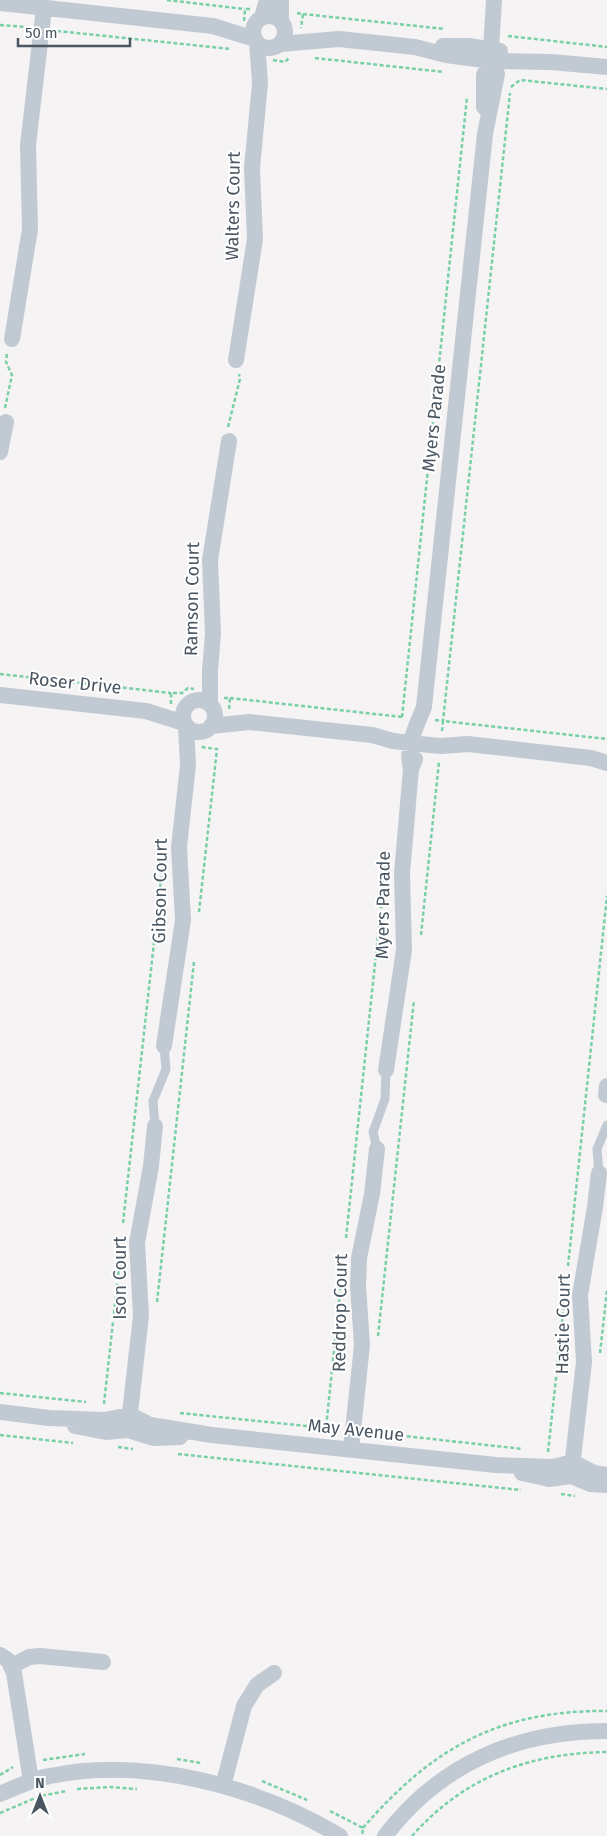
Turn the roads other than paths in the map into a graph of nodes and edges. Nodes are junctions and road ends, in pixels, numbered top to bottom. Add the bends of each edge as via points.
1 (494, 0) edge
2 (0, 3) edge
3 (52, 5) edge
4 (267, 12) edge
5 (213, 26) junction
6 (300, 36) junction
7 (256, 41) junction
8 (274, 50) junction
9 (491, 56) junction
10 (607, 67) edge
11 (260, 83) junction
12 (12, 339) road end
13 (236, 360) road end
14 (6, 422) road end
15 (229, 441) road end
16 (0, 452) edge
17 (210, 670) junction
18 (0, 695) edge
19 (189, 703) junction
20 (211, 705) junction
21 (146, 711) junction
22 (249, 722) junction
23 (185, 725) junction
24 (207, 729) junction
25 (417, 739) junction
26 (602, 759) edge
27 (188, 765) junction
28 (164, 1046) joint
29 (386, 1070) joint
30 (607, 1125) edge
31 (155, 1126) joint
32 (377, 1149) joint
33 (599, 1172) joint
34 (0, 1412) edge
35 (129, 1422) junction
36 (351, 1450) junction
37 (573, 1464) junction
38 (607, 1475) edge
39 (607, 1485) edge
40 (6, 1661) edge
41 (103, 1662) dead end
42 (274, 1673) dead end
43 (607, 1731) edge
44 (31, 1781) junction
45 (223, 1786) junction
46 (0, 1794) edge
47 (340, 1836) edge
48 (385, 1836) edge

1 - 9 street, Myers Parade
2 - 3 street
3 - 5 street
3 - 12 street via 42,29 28,145 30,229
4 - 5 street
4 - 6 street
4 - 7 street, Walters Court via 253,31
4 - 8 street, Walters Court via 286,36
5 - 7 street
6 - 8 street
6 - 9 street via 414,47 446,55
7 - 8 street
7 - 11 street, Walters Court
8 - 11 street, Walters Court
9 - 10 street
9 - 25 street, Myers Parade via 484,75 485,134 424,707 426,719
11 - 13 street, Walters Court via 252,168 256,226
14 - 16 street
15 - 17 street, Ramson Court via 210,560 213,634
17 - 19 street, Ramson Court
17 - 20 street, Ramson Court
18 - 21 street, Roser Drive
19 - 20 street via 201,699
19 - 21 street, Roser Drive
19 - 23 street via 183,711
20 - 22 street
20 - 24 street via 215,718
21 - 23 street, Roser Drive
22 - 24 street
22 - 25 street
23 - 24 street via 194,731
23 - 27 street, Gibson Court
24 - 27 street, Gibson Court
25 - 26 street via 441,746 468,744
25 - 29 street, Myers Parade via 411,769 402,873 404,950
27 - 28 street, Gibson Court via 179,847 181,937
28 - 31 lane via 166,1069 153,1101
29 - 32 lane via 385,1099 374,1132
30 - 33 lane via 597,1149
31 - 35 street, Ison Court via 137,1243 141,1316
32 - 36 street, Reddrop Court via 360,1258 358,1286 362,1345
33 - 37 street, Hastie Court via 580,1295 584,1362
34 - 35 street, May Avenue via 49,1418 106,1432
35 - 36 street, May Avenue via 154,1438 212,1435
36 - 37 street, May Avenue via 496,1465 553,1467
37 - 38 street
37 - 39 street via 590,1484
40 - 41 street via 40,1656
40 - 44 street
42 - 45 street via 257,1685 244,1706
43 - 48 street via 535,1737 483,1756 436,1784
44 - 45 street via 70,1773 124,1771 174,1776
44 - 46 street
45 - 47 street via 286,1808

